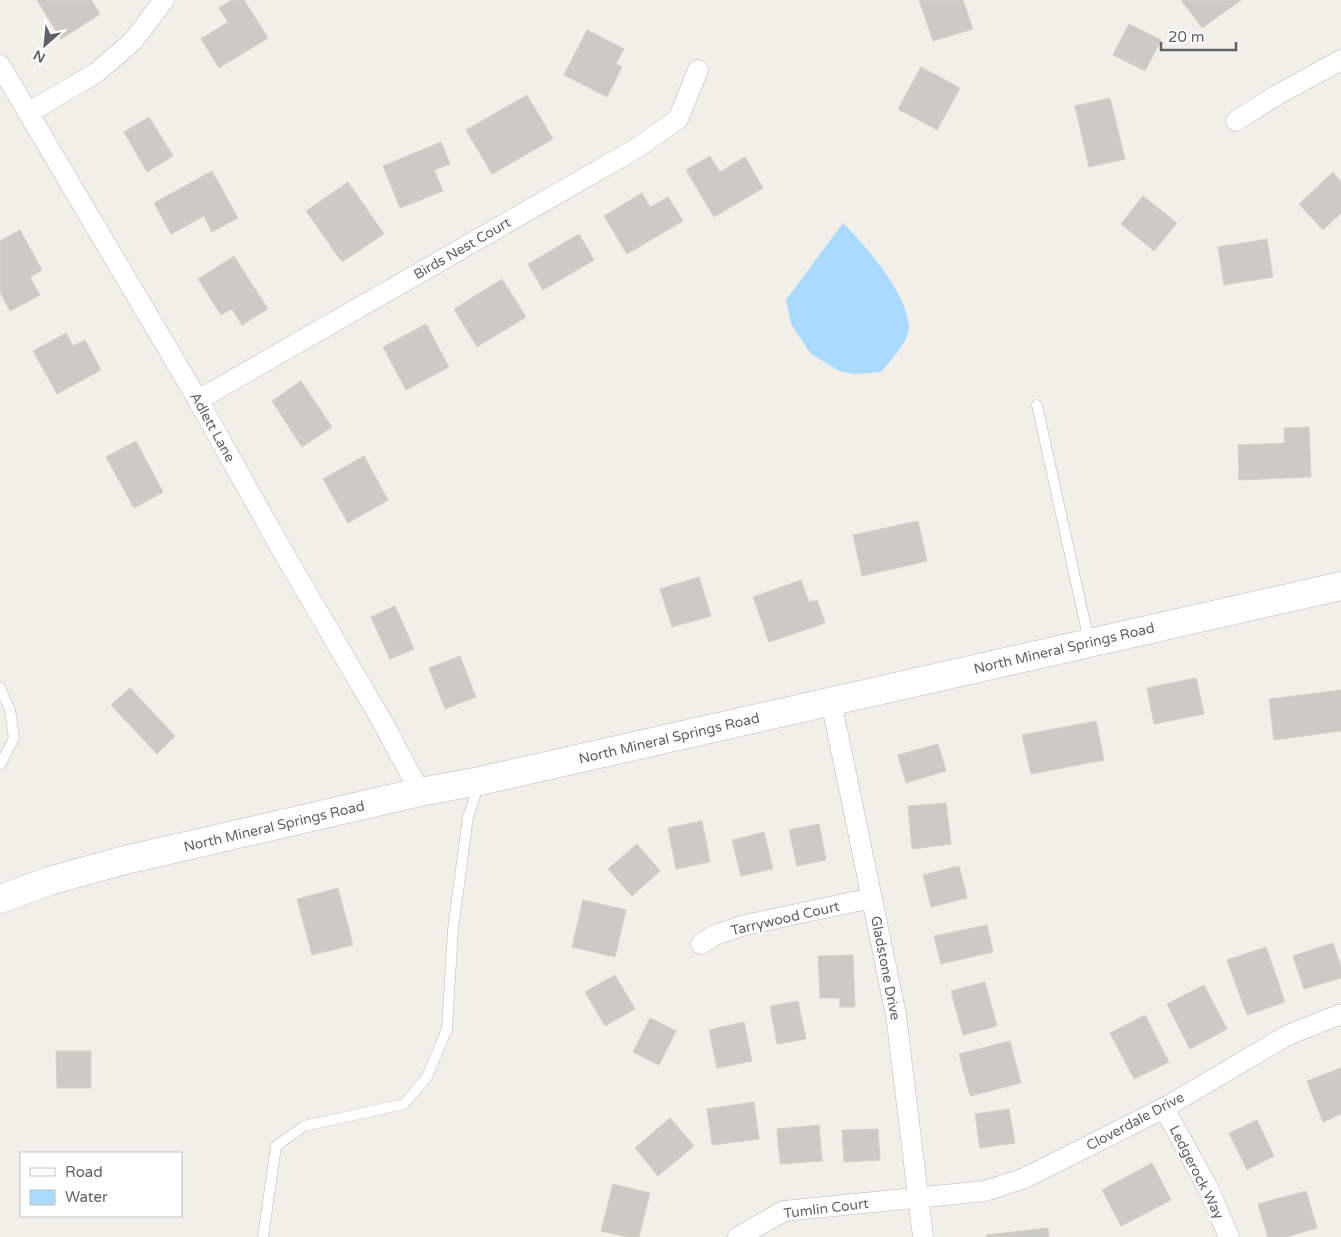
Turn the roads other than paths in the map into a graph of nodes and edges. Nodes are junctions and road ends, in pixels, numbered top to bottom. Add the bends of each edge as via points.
1 (164, 0) edge
2 (1341, 60) edge
3 (0, 66) edge
4 (698, 70) dead end
5 (29, 112) junction
6 (1236, 121) dead end
7 (198, 400) junction
8 (1037, 405) dead end
9 (1341, 586) edge
10 (1089, 642) junction
11 (0, 688) edge
12 (831, 701) junction
13 (0, 765) edge
14 (480, 781) junction
15 (420, 792) junction
16 (2, 894) edge
17 (872, 898) junction
18 (701, 944) dead end
19 (1341, 1014) edge
20 (1164, 1108) junction
21 (919, 1198) junction
22 (264, 1236) edge
23 (738, 1237) edge
24 (923, 1237) edge
25 (1229, 1237) edge

1 - 5 street via 133,41 96,74
2 - 6 street
3 - 5 street, Adlett Lane
4 - 7 street, Birds Nest Court via 678,119 637,148
5 - 7 street, Adlett Lane
7 - 15 street, Adlett Lane
8 - 10 lane
9 - 10 street, North Mineral Springs Road
10 - 12 street, North Mineral Springs Road
11 - 13 lane via 10,710 14,738
12 - 14 street, North Mineral Springs Road
12 - 17 street, Gladstone Drive
14 - 15 street, North Mineral Springs Road
14 - 22 lane via 468,817 453,929 447,1029 427,1077 404,1104 304,1126 276,1146
15 - 16 street, North Mineral Springs Road via 121,861
17 - 18 street, Tarrywood Court via 745,925 715,935
17 - 21 street, Gladstone Drive via 896,1016
19 - 20 street, Cloverdale Drive via 1288,1035
20 - 21 street, Cloverdale Drive via 1025,1178 985,1191
20 - 25 street, Ledgerock Way
21 - 23 street, Tumlin Court via 784,1210
21 - 24 street, Gladstone Drive

